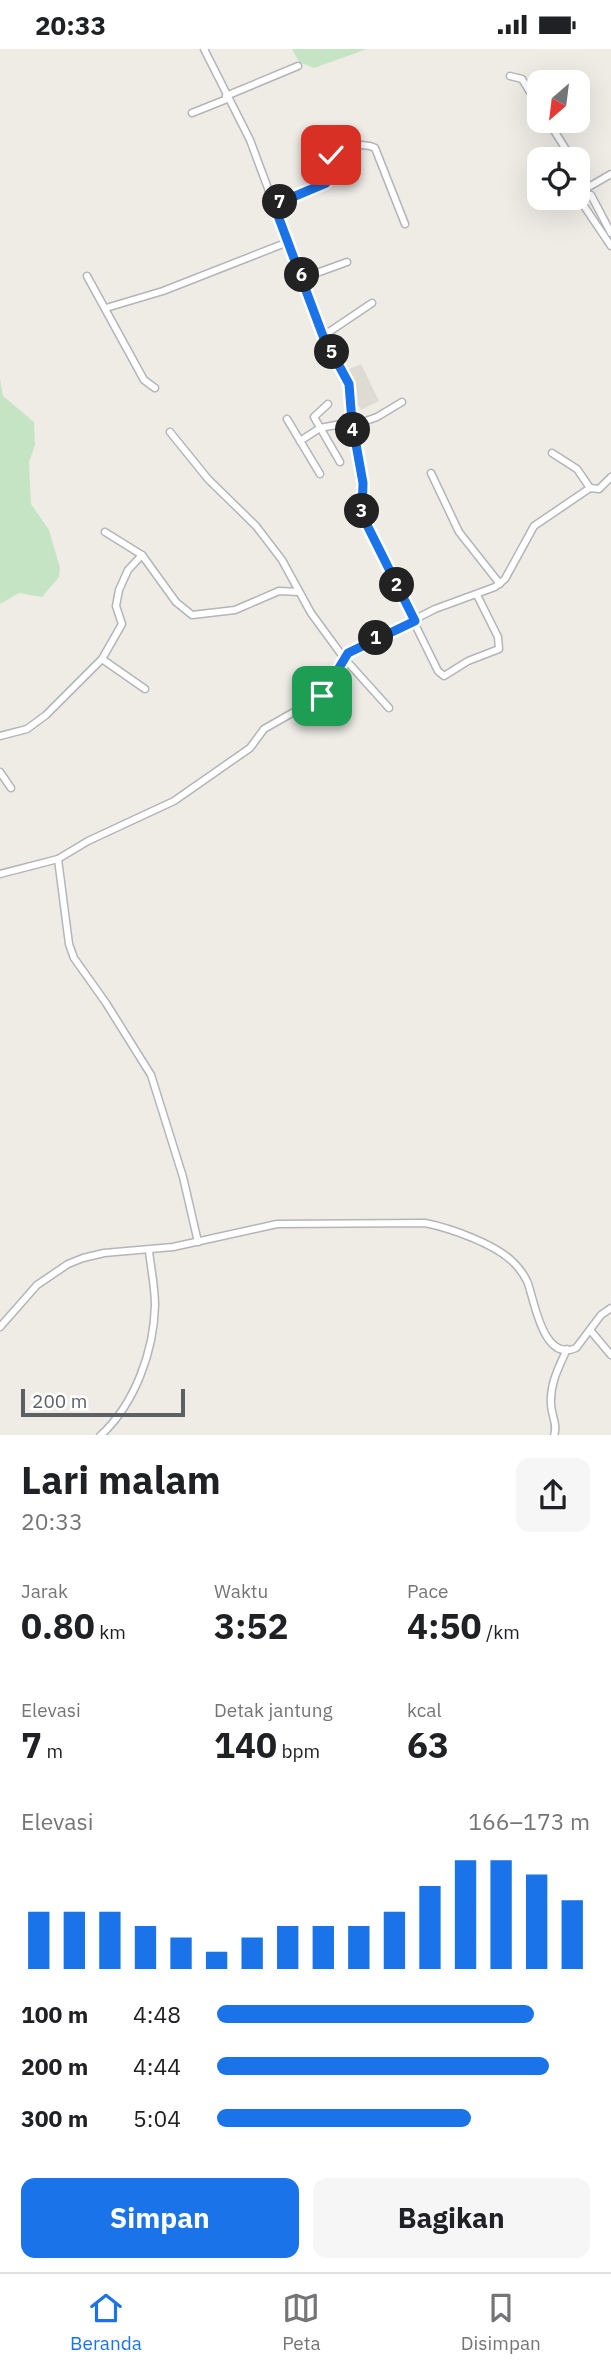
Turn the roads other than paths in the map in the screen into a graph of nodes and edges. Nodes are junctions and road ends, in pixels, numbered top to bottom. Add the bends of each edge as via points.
1 (204, 49) edge
2 (298, 66) dead end
3 (510, 76) dead end
4 (527, 87) edge
5 (227, 97) junction
6 (192, 113) dead end
7 (611, 174) edge
8 (590, 186) edge
9 (591, 195) dead end
10 (274, 205) junction
11 (587, 210) edge
12 (405, 224) dead end
13 (611, 233) edge
14 (288, 242) junction
15 (611, 246) edge
16 (347, 261) dead end
17 (87, 276) dead end
18 (303, 278) junction
19 (372, 303) dead end
20 (106, 308) junction
21 (323, 336) junction
22 (155, 389) dead end
23 (402, 402) dead end
24 (328, 404) dead end
25 (287, 419) dead end
26 (352, 424) junction
27 (320, 428) junction
28 (170, 432) dead end
29 (300, 441) junction
30 (552, 453) dead end
31 (340, 462) dead end
32 (431, 473) dead end
33 (320, 474) dead end
34 (611, 477) edge
35 (590, 488) junction
36 (105, 532) dead end
37 (142, 555) junction
38 (500, 583) junction
39 (299, 592) junction
40 (477, 595) junction
41 (415, 621) junction
42 (344, 658) junction
43 (102, 659) junction
44 (145, 689) dead end
45 (389, 708) dead end
46 (0, 736) edge
47 (0, 772) edge
48 (11, 788) dead end
49 (58, 859) junction
50 (0, 874) edge
51 (198, 1242) junction
52 (149, 1251) junction
53 (611, 1308) edge
54 (0, 1327) edge
55 (590, 1330) junction
56 (567, 1349) junction
57 (611, 1355) edge
58 (101, 1435) edge
59 (554, 1435) edge

1 - 5 street
2 - 5 street
3 - 4 street via 522,79
5 - 6 street
5 - 10 street via 250,140
7 - 8 street
9 - 13 street
10 - 12 street via 326,183 333,153 369,145 375,148
10 - 14 street
11 - 15 street
14 - 18 street
14 - 20 street
16 - 18 street
17 - 20 street
18 - 21 street
19 - 21 street
20 - 22 street via 144,380
21 - 26 street via 349,384
23 - 26 street
24 - 27 street via 314,414
25 - 29 street
26 - 27 street
26 - 41 street via 363,483 362,515
27 - 29 street
27 - 31 street
28 - 39 street via 208,479 256,526
29 - 33 street
30 - 35 street via 577,469
32 - 38 street via 459,532
34 - 35 street via 600,489
35 - 38 street via 534,526
36 - 37 street
37 - 39 street via 176,602 192,615 240,609 279,591
37 - 43 street via 123,577 116,606 122,624
38 - 40 street
39 - 42 street
40 - 41 street
40 - 41 street via 498,637 499,649 464,663 447,676 438,671
41 - 42 street
42 - 45 street
42 - 49 street via 322,696 264,729 250,748 174,801
43 - 44 street
43 - 46 street via 46,715 27,729
47 - 48 street
49 - 50 street
49 - 51 street via 74,958 151,1075
51 - 52 street
51 - 56 street via 277,1224 425,1223 448,1228 513,1261 528,1282 536,1319 553,1343
52 - 54 street via 104,1253 68,1264 37,1285
52 - 58 street via 155,1302 145,1362 122,1411
53 - 55 street
55 - 56 street via 576,1348
55 - 57 street
56 - 59 street via 553,1381

